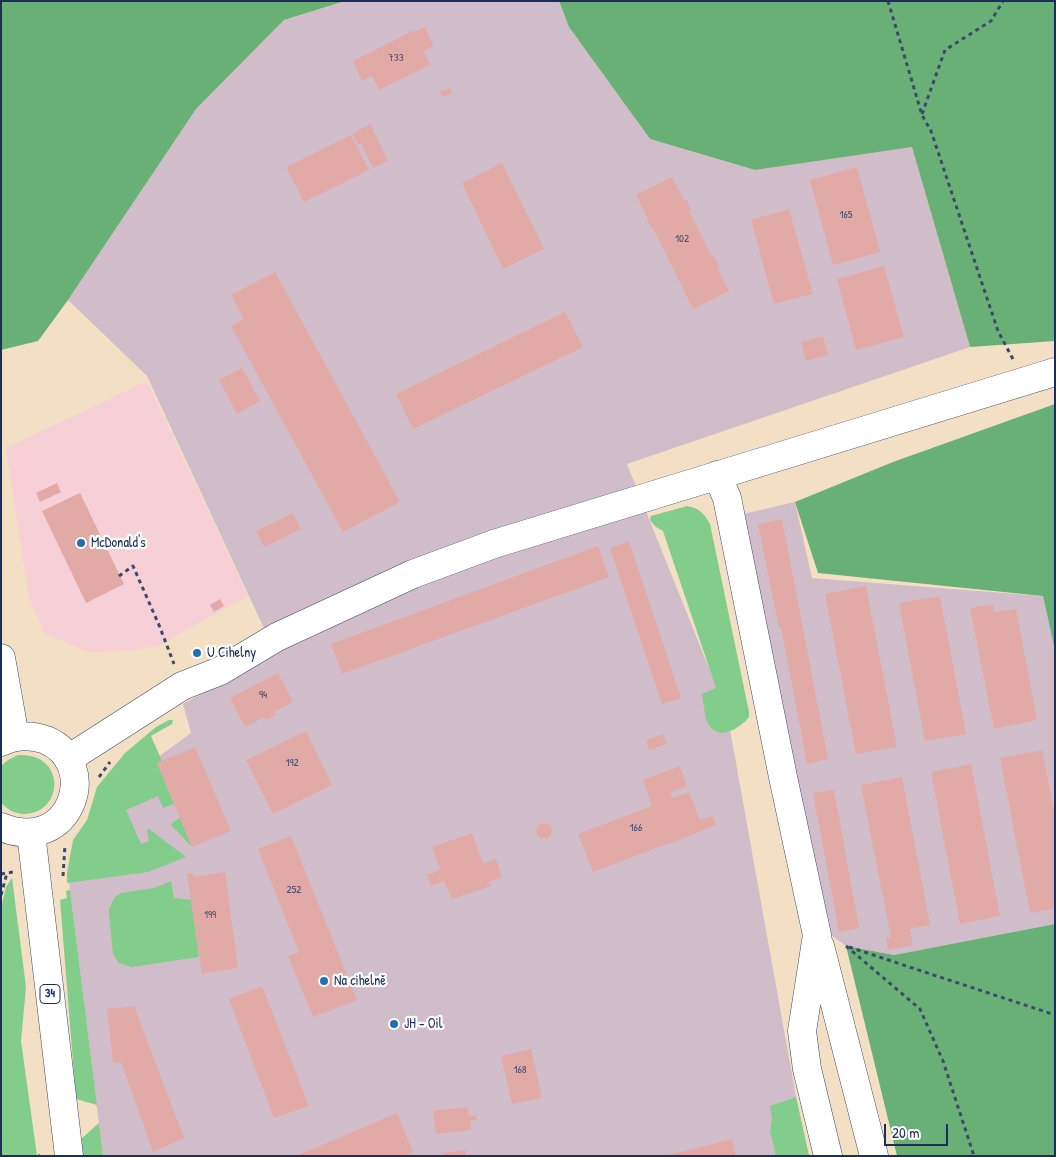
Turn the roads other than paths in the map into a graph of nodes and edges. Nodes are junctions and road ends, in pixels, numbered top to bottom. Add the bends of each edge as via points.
1 (1055, 372) edge
2 (717, 474) junction
3 (1, 658) edge
4 (8, 739) edge
5 (68, 759) junction
6 (1, 826) edge
7 (31, 833) junction
8 (818, 935) junction
9 (69, 1156) edge
10 (828, 1156) edge
11 (874, 1156) edge

1 - 2 street
2 - 5 street via 494,544 413,574 277,637 220,671 182,686
2 - 8 street via 726,498
3 - 4 street
4 - 5 street via 39,737 60,749
5 - 7 street via 75,786 66,812 57,823
6 - 7 street via 15,832
7 - 9 street, 34
8 - 10 street via 802,1031 807,1069
8 - 11 street

